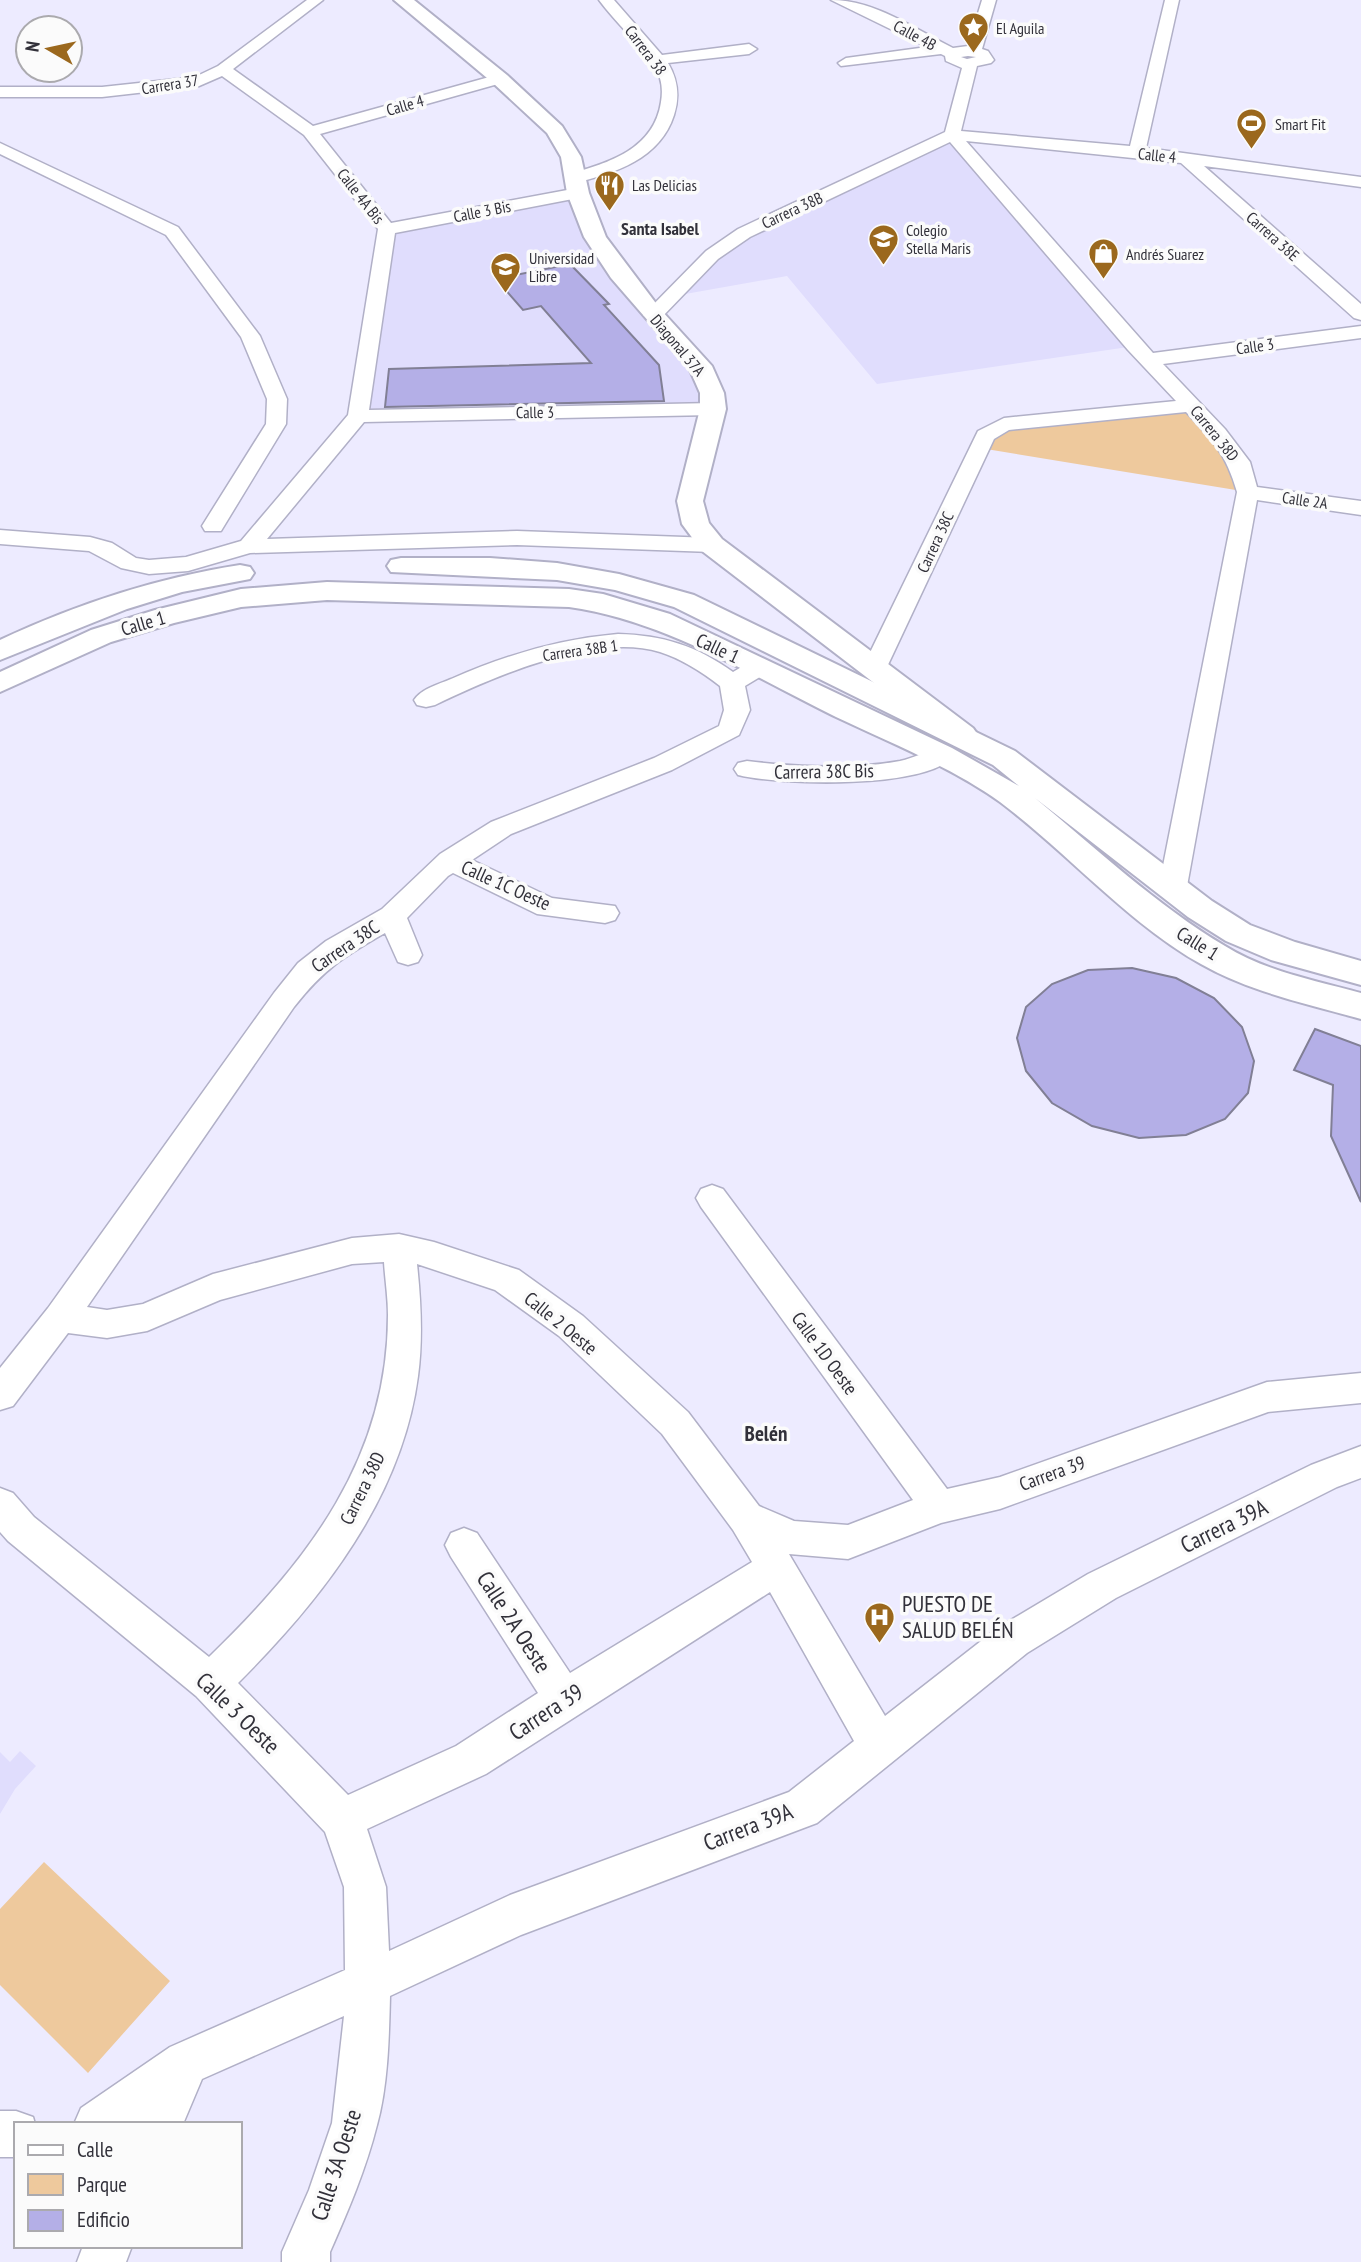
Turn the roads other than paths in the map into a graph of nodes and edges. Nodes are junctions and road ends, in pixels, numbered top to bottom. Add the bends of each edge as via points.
1 (316, 0) edge
2 (404, 0) edge
3 (606, 0) edge
4 (838, 0) edge
5 (989, 0) edge
6 (1172, 0) edge
7 (749, 48) dead end
8 (832, 51) dead end
9 (947, 52) junction
10 (972, 58) junction
11 (657, 60) junction
12 (223, 69) junction
13 (500, 79) junction
14 (0, 92) edge
15 (310, 132) junction
16 (952, 135) junction
17 (0, 148) edge
18 (1137, 152) junction
19 (1185, 158) junction
20 (1361, 182) edge
21 (576, 185) junction
22 (387, 229) junction
23 (1361, 314) edge
24 (653, 315) junction
25 (1361, 332) edge
26 (1149, 360) junction
27 (1193, 405) junction
28 (712, 409) junction
29 (358, 416) junction
30 (1248, 492) junction
31 (1361, 508) edge
32 (213, 526) dead end
33 (0, 537) edge
34 (712, 545) junction
35 (249, 546) junction
36 (0, 651) edge
37 (760, 667) junction
38 (874, 669) junction
39 (732, 682) junction
40 (0, 683) edge
41 (426, 699) dead end
42 (951, 745) junction
43 (747, 769) dead end
44 (450, 860) junction
45 (1173, 886) junction
46 (605, 912) dead end
47 (392, 916) junction
48 (408, 955) dead end
49 (1361, 973) edge
50 (1361, 1006) edge
51 (712, 1198) dead end
52 (399, 1247) junction
53 (60, 1318) junction
54 (1361, 1388) edge
55 (0, 1395) edge
56 (1361, 1462) edge
57 (939, 1507) junction
58 (746, 1518) junction
59 (7, 1526) edge
60 (464, 1545) dead end
61 (777, 1567) junction
62 (210, 1683) junction
63 (564, 1699) junction
64 (879, 1745) junction
65 (342, 1819) junction
66 (368, 1983) junction
67 (186, 2063) junction
68 (100, 2122) edge
69 (161, 2122) edge
70 (304, 2259) edge

1 - 12 street, Carrera 37
2 - 13 main road, Diagonal 37A
3 - 11 street, Carrera 38
4 - 9 street, Calle 4B
5 - 10 street
6 - 18 street
7 - 11 street
8 - 9 street via 851,69
9 - 10 street, Calle 4B via 955,62
10 - 16 street
11 - 21 street, Carrera 38 via 668,77 670,99 656,139 635,156
12 - 14 street, Carrera 37 via 199,81 162,87
12 - 15 street, Calle 4A Bis
13 - 15 street, Calle 4
13 - 21 main road, Diagonal 37A via 555,130 566,146
15 - 22 street, Calle 4A Bis
16 - 18 street, Calle 4
16 - 24 street, Carrera 38B via 744,233 712,255
16 - 26 street, Carrera 38D
17 - 32 street via 172,231 250,336 277,399 276,424
18 - 19 street, Calle 4
19 - 20 street, Calle 4
19 - 23 street, Carrera 38E
21 - 22 street, Calle 3 Bis
21 - 24 main road, Diagonal 37A via 594,237
22 - 29 street, Calle 4A Bis
24 - 28 main road, Diagonal 37A via 700,366 712,393
25 - 26 street, Calle 3
26 - 27 street, Carrera 38D
27 - 30 street, Carrera 38D via 1240,462
27 - 38 street, Carrera 38C via 1004,424 985,435
28 - 29 street, Calle 3
28 - 34 main road, Diagonal 37A via 690,501 696,524
29 - 35 street
30 - 31 street, Calle 2A
30 - 45 street, Carrera 38D
33 - 35 street via 90,544 129,563 149,567 188,564
34 - 35 street via 517,538
34 - 38 main road, Diagonal 37A
36 - 42 main road, Calle 1 via 86,613 227,575 327,566 532,568 605,579 684,601
37 - 39 street
37 - 40 main road, Calle 1 via 660,620 603,603 526,595 327,591 241,598 165,616 82,643
37 - 42 main road, Calle 1
38 - 42 main road, Diagonal 37A
39 - 41 street, Carrera 38B 1 via 675,649 647,642 592,645 492,669
39 - 44 street, Carrera 38C via 737,710 730,730 663,764 500,828
42 - 43 street, Carrera 38C Bis via 923,764 871,772
42 - 45 main road, Calle 1 via 1004,758
42 - 50 main road, Calle 1 via 1170,926 1214,956 1272,981
44 - 46 street, Calle 1C Oeste via 547,907
44 - 47 street, Carrera 38C
45 - 49 main road, Calle 1 via 1238,933
47 - 48 street
47 - 53 street, Carrera 38C via 308,970
51 - 57 street, Calle 1D Oeste
52 - 53 street, Calle 2 Oeste via 352,1251 213,1288 147,1317 107,1325
52 - 58 street, Calle 2 Oeste via 507,1280 570,1326 675,1423
52 - 62 street, Carrera 38D via 406,1336 401,1384 367,1485 303,1587
53 - 55 street, Carrera 38C
54 - 57 street, Carrera 39 via 1267,1397 1000,1493
56 - 64 street, Carrera 39A via 1102,1587 1013,1640
57 - 58 street, Carrera 39 via 848,1542 792,1538
58 - 61 street, Calle 2 Oeste
59 - 62 street, Calle 3 Oeste
60 - 63 street, Calle 2A Oeste
61 - 63 street, Carrera 39
61 - 64 street, Calle 2 Oeste
62 - 65 street, Calle 3 Oeste
63 - 65 street, Carrera 39 via 471,1760
64 - 66 street, Carrera 39A via 802,1808 510,1917
65 - 66 street, Calle 3 Oeste via 365,1887
66 - 67 street, Carrera 39A
66 - 70 street, Calle 3A Oeste via 355,2123
67 - 68 street, Carrera 39A
67 - 69 street

